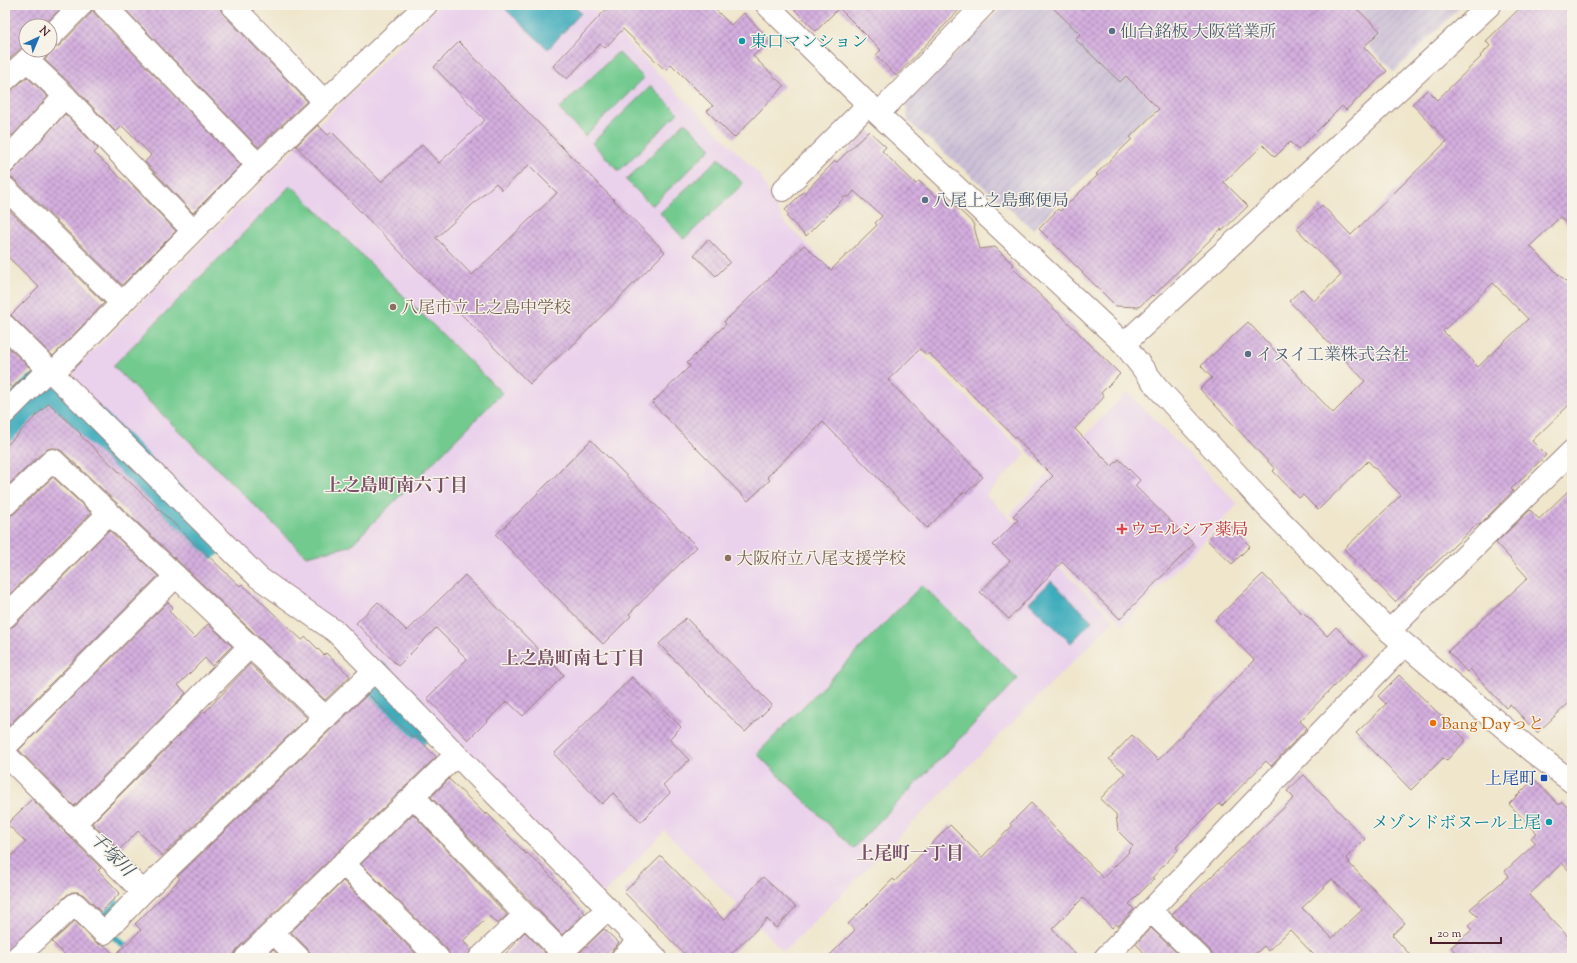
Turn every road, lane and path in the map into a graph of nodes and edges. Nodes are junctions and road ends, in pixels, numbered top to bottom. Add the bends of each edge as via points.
1 (81, 5) edge
2 (104, 5) edge
3 (232, 5) edge
4 (426, 5) edge
5 (767, 5) edge
6 (1490, 5) edge
7 (977, 7) edge
8 (58, 28) edge
9 (29, 58) edge
10 (34, 58) edge
11 (5, 80) edge
12 (65, 96) junction
13 (326, 102) junction
14 (873, 109) junction
15 (5, 162) edge
16 (258, 165) junction
17 (5, 188) edge
18 (783, 190) dead end
19 (193, 231) junction
20 (122, 303) junction
21 (5, 326) edge
22 (1124, 344) junction
23 (51, 371) junction
24 (5, 413) edge
25 (1572, 451) edge
26 (5, 505) edge
27 (109, 513) junction
28 (176, 576) junction
29 (5, 617) edge
30 (1397, 638) junction
31 (250, 646) junction
32 (370, 675) junction
33 (326, 718) junction
34 (5, 747) edge
35 (5, 754) edge
36 (456, 755) junction
37 (1572, 782) edge
38 (413, 796) junction
39 (74, 824) junction
40 (343, 863) junction
41 (143, 892) junction
42 (607, 909) junction
43 (1151, 911) junction
44 (525, 915) junction
45 (273, 932) junction
46 (639, 941) junction
47 (25, 955) edge
48 (559, 955) edge
49 (246, 958) edge
50 (299, 958) edge
51 (438, 958) edge
52 (480, 958) edge
53 (622, 958) edge
54 (656, 958) edge
55 (1105, 958) edge
56 (1200, 958) edge

1 - 8 street
2 - 16 street
3 - 13 street
4 - 13 street
5 - 14 street
6 - 22 street
7 - 14 street
9 - 11 street
10 - 12 street
12 - 15 street
12 - 19 street
13 - 16 street
14 - 18 street
14 - 22 street
16 - 19 street
17 - 20 street
19 - 20 street
20 - 23 street
21 - 23 street
22 - 30 street via 1157,387 1261,500
23 - 24 street
23 - 32 street via 259,578 336,632
25 - 30 street
26 - 27 street via 53,460
27 - 28 street
27 - 29 street
28 - 31 street
28 - 34 street
30 - 37 street
30 - 43 street
31 - 33 street
31 - 39 street
32 - 33 street
32 - 36 street
33 - 41 street
35 - 39 street
36 - 38 street
36 - 42 street
38 - 40 street
38 - 44 street
39 - 41 street
40 - 45 street
40 - 51 street
41 - 47 street via 104,933 74,904
42 - 46 street
42 - 48 street
43 - 55 street
43 - 56 street
44 - 48 street
44 - 52 street
45 - 49 street
45 - 50 street
46 - 53 street
46 - 54 street

